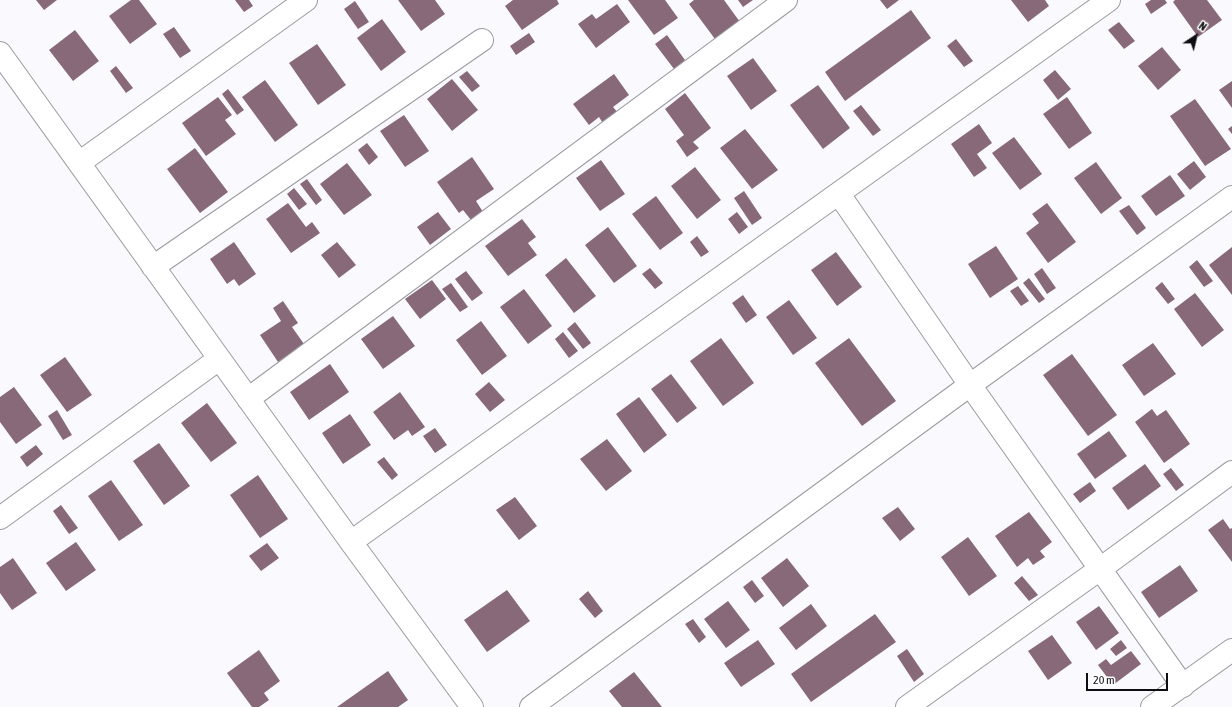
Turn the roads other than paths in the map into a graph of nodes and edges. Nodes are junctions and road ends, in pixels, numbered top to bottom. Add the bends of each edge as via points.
1 (306, 0) edge
2 (786, 0) edge
3 (1109, 0) edge
4 (482, 40) dead end
5 (0, 53) edge
6 (79, 163) junction
7 (839, 194) junction
8 (1232, 197) edge
9 (153, 267) junction
10 (219, 359) junction
11 (970, 385) junction
12 (248, 399) junction
13 (1232, 472) edge
14 (0, 518) edge
15 (351, 542) junction
16 (1100, 569) junction
17 (1232, 650) edge
18 (1183, 686) junction
19 (472, 707) edge
20 (531, 707) edge
21 (907, 707) edge
22 (1152, 707) edge

1 - 6 street
2 - 12 street
3 - 7 street
4 - 9 street
5 - 6 street
6 - 9 street
7 - 11 street
7 - 15 street
8 - 11 street
9 - 10 street
10 - 12 street
10 - 14 street
11 - 16 street
11 - 20 street
12 - 15 street
13 - 16 street
15 - 19 street
16 - 18 street
16 - 21 street
17 - 18 street
18 - 22 street

